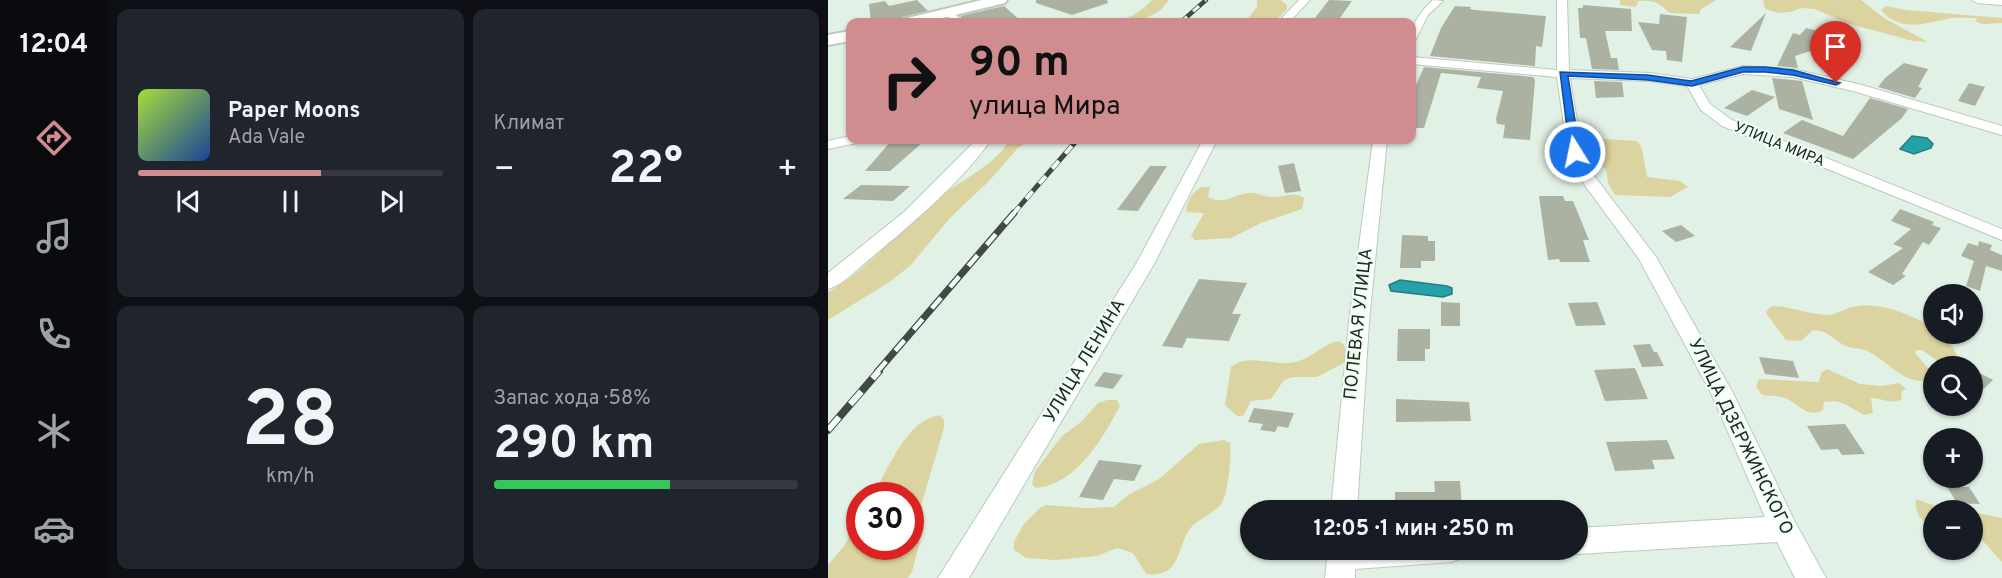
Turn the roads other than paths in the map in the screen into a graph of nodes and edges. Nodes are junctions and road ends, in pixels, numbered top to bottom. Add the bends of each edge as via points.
1 (1000, 0) edge
2 (1305, 0) edge
3 (1562, 0) edge
4 (1977, 0) edge
5 (1438, 1) edge
6 (2002, 2) edge
7 (954, 18) edge
8 (1287, 18) edge
9 (1416, 29) edge
10 (846, 37) edge
11 (828, 40) edge
12 (1416, 61) edge
13 (1563, 74) junction
14 (1692, 84) junction
15 (2002, 130) edge
16 (846, 141) edge
17 (980, 144) edge
18 (1208, 144) edge
19 (1380, 144) edge
20 (828, 145) edge
21 (2002, 235) edge
22 (828, 283) edge
23 (1345, 500) edge
24 (1784, 529) junction
25 (1588, 540) edge
26 (952, 578) edge
27 (1811, 578) edge

1 - 7 main road
2 - 8 street
3 - 13 street, УЛИЦА ДЗЕРЖИНСКОГО
4 - 6 street
5 - 9 street via 1424,14
10 - 11 main road
12 - 13 street
13 - 14 street
13 - 24 street, УЛИЦА ДЗЕРЖИНСКОГО via 1575,152 1584,173 1653,267 1722,393
14 - 15 street via 1743,70 1793,73
14 - 21 street, УЛИЦА МИРА via 1700,103 1727,123
16 - 20 street
17 - 22 street via 943,184
18 - 26 street, УЛИЦА ЛЕНИНА via 1145,264
19 - 23 street, ПОЛЕВАЯ УЛИЦА via 1358,333
24 - 25 street
24 - 27 street, УЛИЦА ДЗЕРЖИНСКОГО

